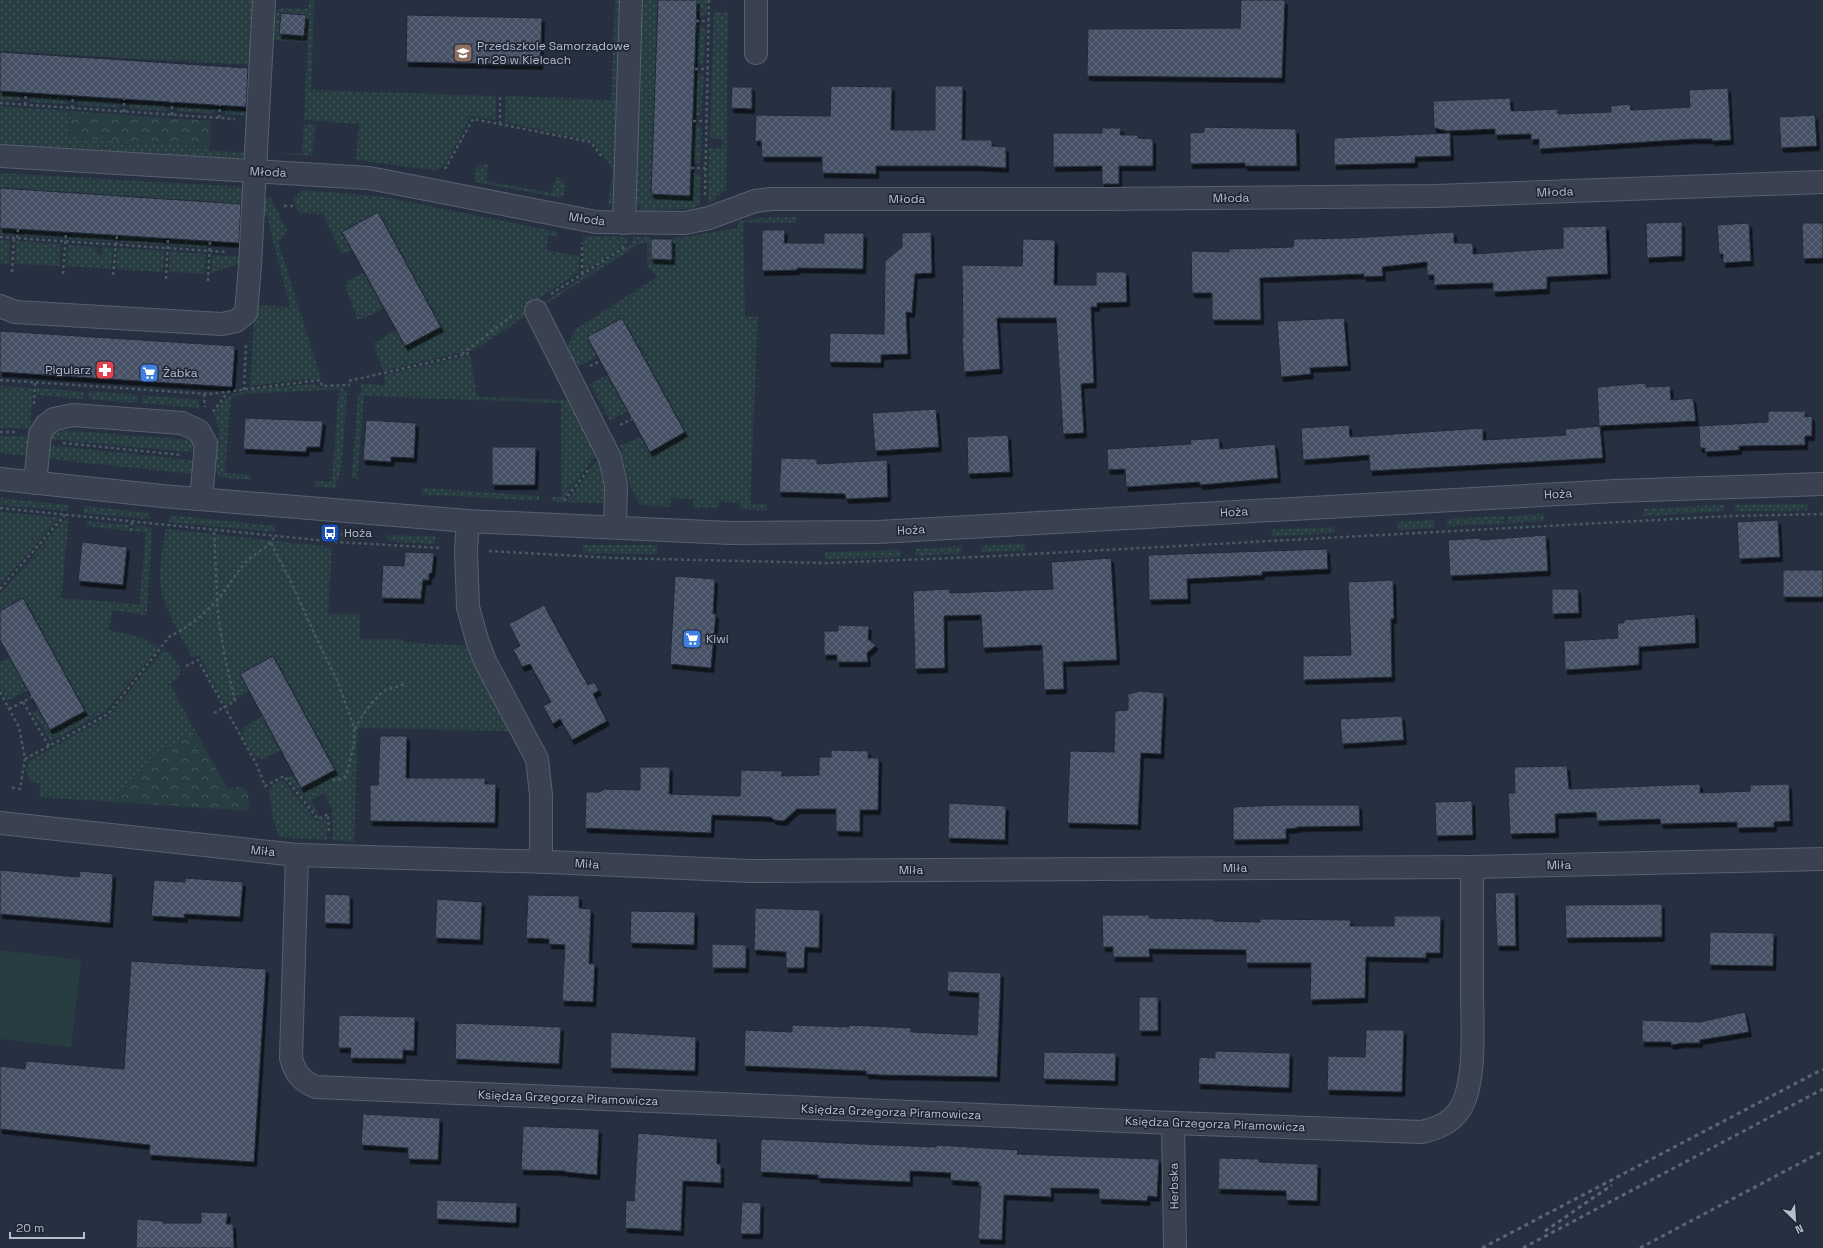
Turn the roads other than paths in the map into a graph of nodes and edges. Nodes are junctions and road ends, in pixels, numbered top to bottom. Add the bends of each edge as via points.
1 (264, 0) edge
2 (631, 0) edge
3 (756, 0) edge
4 (756, 53) dead end
5 (0, 156) edge
6 (255, 172) junction
7 (1823, 182) edge
8 (628, 233) junction
9 (0, 306) edge
10 (535, 308) road end
11 (0, 479) edge
12 (35, 483) junction
13 (1823, 484) edge
14 (201, 499) junction
15 (468, 521) junction
16 (615, 527) junction
17 (0, 823) edge
18 (297, 855) junction
19 (1823, 859) edge
20 (541, 862) junction
21 (1472, 867) junction
22 (1173, 1123) junction
23 (1175, 1248) edge

1 - 6 street
2 - 8 street
3 - 4 street
5 - 6 street, Młoda
6 - 8 street, Młoda via 369,178 596,222
6 - 9 street via 248,309 242,317 222,324 15,312
7 - 8 street, Młoda via 1435,196 771,199 755,201 685,224
10 - 16 street via 610,458 616,485
11 - 12 street, Hoża
12 - 14 street, Hoża
12 - 14 street via 40,434 54,419 73,415 182,423 199,431 206,444
13 - 16 street, Hoża via 1615,491 878,532 730,533
14 - 15 street, Hoża
15 - 16 street, Hoża
15 - 20 street via 468,607 485,661 536,759 541,794
17 - 18 street, Miła
18 - 20 street, Miła
18 - 22 street, Księdza Grzegorza Piramowicza via 291,1058 298,1076 316,1087
19 - 21 street, Miła
20 - 21 street, Miła via 750,871
21 - 22 street, Księdza Grzegorza Piramowicza via 1472,1054 1467,1092 1460,1108 1445,1124 1422,1132
22 - 23 street, Herbska

